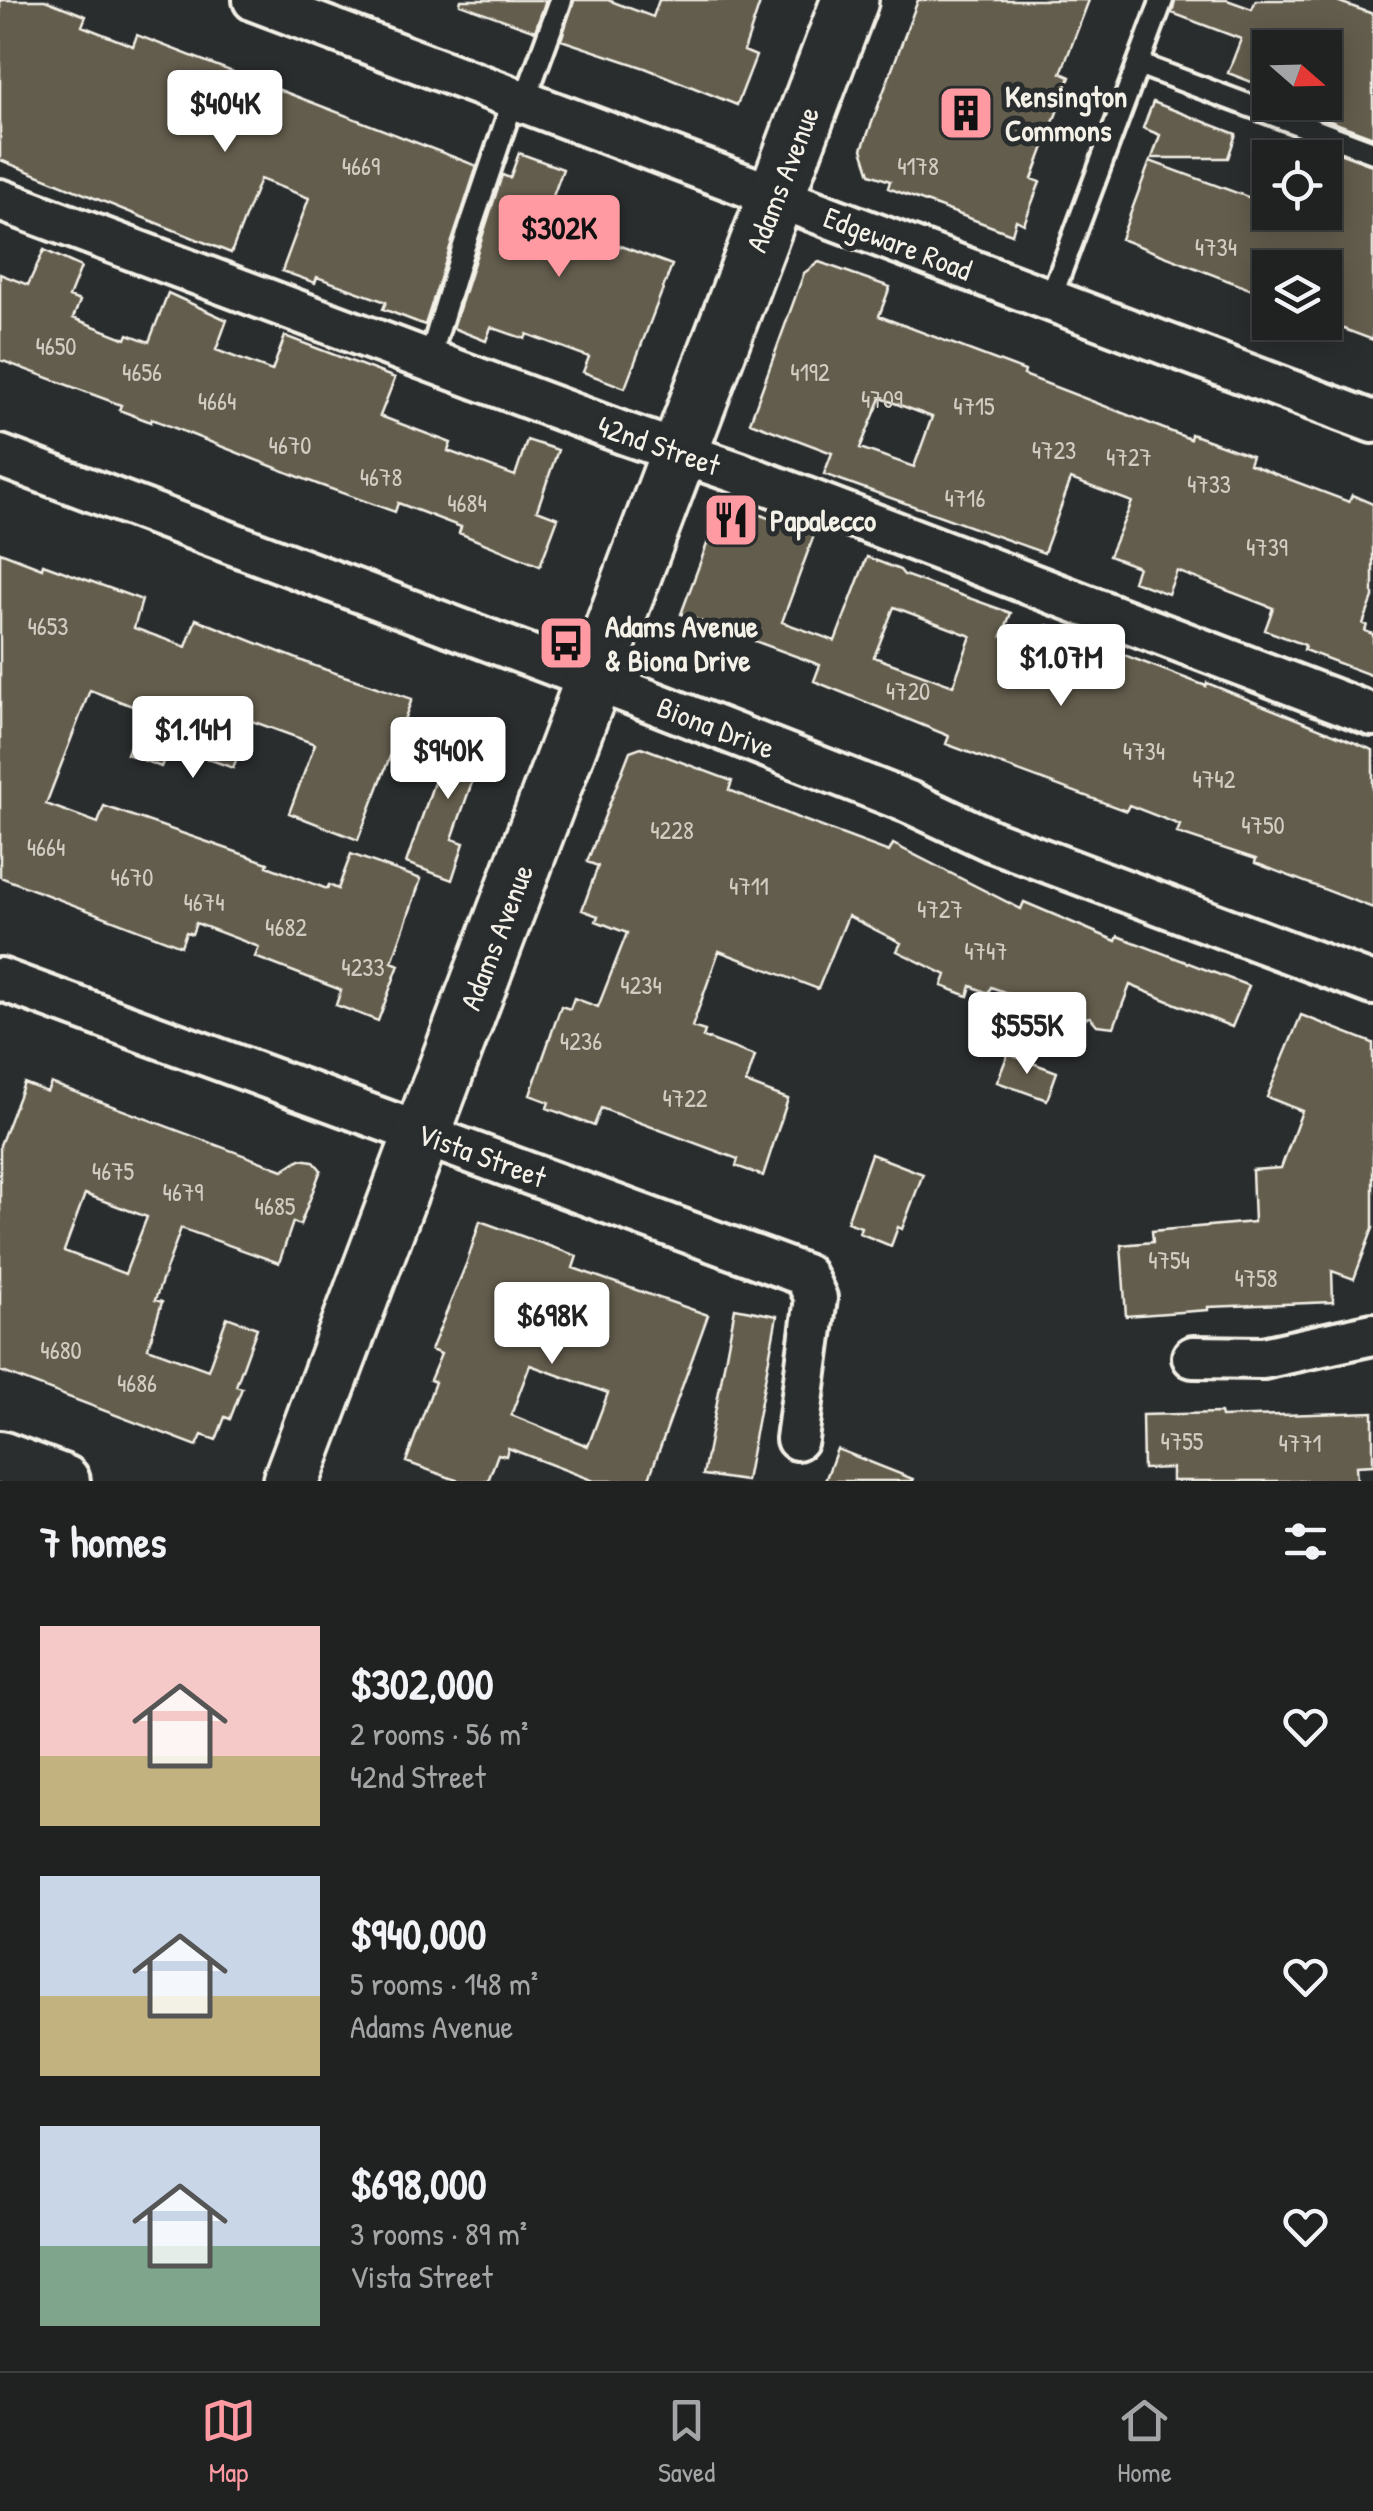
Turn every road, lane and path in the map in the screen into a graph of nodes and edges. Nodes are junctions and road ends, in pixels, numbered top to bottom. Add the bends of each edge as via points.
1 (254, 0) edge
2 (561, 0) edge
3 (850, 0) edge
4 (1162, 0) edge
5 (1138, 64) junction
6 (519, 100) junction
7 (1373, 152) edge
8 (776, 196) junction
9 (0, 200) edge
10 (1050, 300) junction
11 (429, 362) junction
12 (1373, 422) edge
13 (678, 453) junction
14 (0, 456) edge
15 (594, 680) junction
16 (1373, 716) edge
17 (0, 978) edge
18 (1373, 984) edge
19 (422, 1133) junction
20 (1373, 1334) edge
21 (1193, 1356) dead end
22 (797, 1440) dead end
23 (0, 1457) edge
24 (64, 1481) edge
25 (291, 1481) edge

1 - 6 street, Edgeware Road
2 - 6 lane
3 - 8 main road, Adams Avenue
4 - 5 lane
5 - 7 lane
5 - 10 lane
6 - 8 street, Edgeware Road
6 - 11 lane
8 - 10 street, Edgeware Road
8 - 13 main road, Adams Avenue
9 - 11 street, 42nd Street
10 - 12 street, Edgeware Road
11 - 13 street, 42nd Street
13 - 15 main road, Adams Avenue
13 - 16 street, 42nd Street
14 - 15 street, Biona Drive
15 - 18 street, Biona Drive via 992,841
15 - 19 main road, Adams Avenue
17 - 19 street, Vista Street
19 - 22 street, Vista Street via 805,1275 816,1298
19 - 25 main road, Adams Avenue
20 - 21 street via 1263,1358
23 - 24 street

